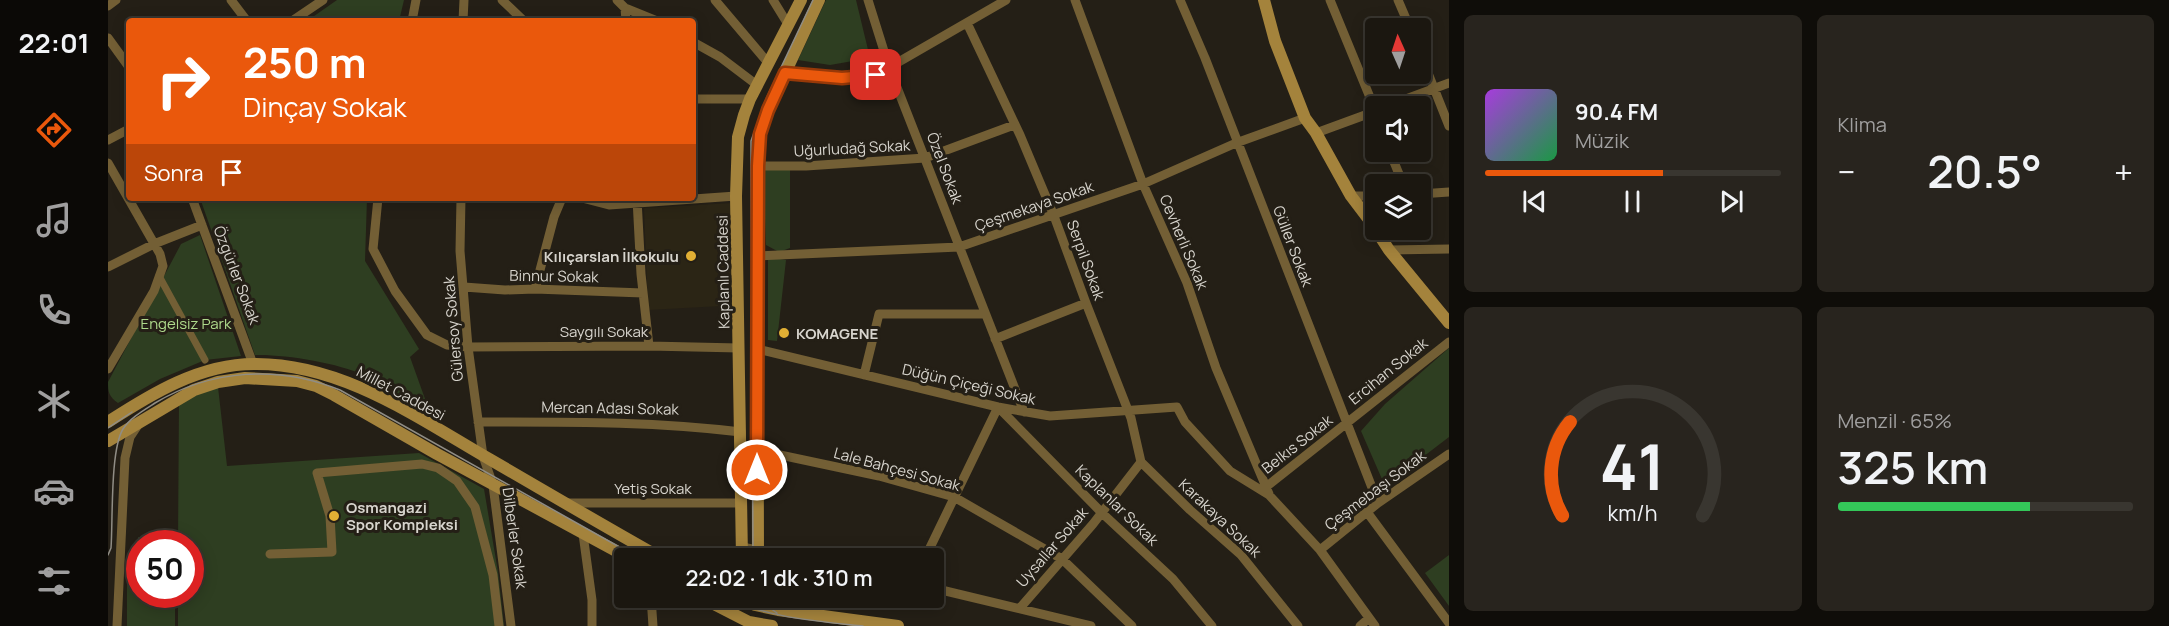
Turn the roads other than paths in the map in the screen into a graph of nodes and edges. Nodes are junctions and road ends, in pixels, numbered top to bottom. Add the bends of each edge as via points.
1 (116, 0) edge
2 (231, 0) edge
3 (323, 0) edge
4 (416, 0) edge
5 (464, 0) edge
6 (502, 0) edge
7 (617, 0) edge
8 (715, 0) edge
9 (773, 0) edge
10 (801, 0) edge
11 (819, 0) edge
12 (868, 0) edge
13 (1006, 0) edge
14 (1075, 0) edge
15 (1180, 0) edge
16 (1264, 0) edge
17 (1330, 0) edge
18 (1398, 0) edge
19 (108, 6) edge
20 (625, 8) junction
21 (245, 18) edge
22 (296, 18) edge
23 (413, 18) edge
24 (463, 18) edge
25 (521, 18) edge
26 (626, 18) edge
27 (650, 18) edge
28 (1406, 18) edge
29 (968, 23) junction
30 (789, 26) junction
31 (108, 39) edge
32 (696, 44) edge
33 (126, 63) edge
34 (769, 64) junction
35 (889, 67) junction
36 (785, 73) junction
37 (1431, 79) edge
38 (1449, 83) edge
39 (757, 85) junction
40 (1435, 88) junction
41 (1369, 96) edge
42 (1414, 96) edge
43 (696, 99) edge
44 (750, 99) junction
45 (1365, 116) edge
46 (1305, 118) junction
47 (1014, 125) junction
48 (1449, 126) edge
49 (126, 131) edge
50 (1316, 133) junction
51 (108, 140) edge
52 (1236, 143) junction
53 (925, 158) junction
54 (108, 163) edge
55 (758, 166) junction
56 (1143, 184) junction
57 (1449, 192) edge
58 (1431, 193) edge
59 (126, 195) edge
60 (736, 196) junction
61 (1351, 196) junction
62 (1365, 196) edge
63 (696, 198) edge
64 (130, 201) edge
65 (193, 201) edge
66 (378, 201) edge
67 (461, 201) edge
68 (561, 201) edge
69 (594, 201) edge
70 (638, 201) edge
71 (1365, 214) edge
72 (1054, 216) junction
73 (202, 225) junction
74 (1383, 240) edge
75 (154, 244) junction
76 (959, 247) junction
77 (1449, 249) edge
78 (1389, 250) junction
79 (757, 256) junction
80 (108, 267) edge
81 (159, 276) junction
82 (464, 287) junction
83 (536, 289) junction
84 (643, 293) junction
85 (1086, 303) junction
86 (986, 314) junction
87 (1449, 323) edge
88 (995, 339) junction
89 (1449, 342) edge
90 (649, 346) junction
91 (468, 347) junction
92 (739, 348) junction
93 (757, 349) junction
94 (205, 360) dead end
95 (253, 364) junction
96 (108, 369) edge
97 (864, 375) junction
98 (998, 407) junction
99 (1128, 411) junction
100 (1024, 412) junction
101 (109, 419) edge
102 (142, 420) junction
103 (478, 422) junction
104 (1347, 424) junction
105 (741, 432) junction
106 (108, 441) edge
107 (757, 450) junction
108 (1449, 454) edge
109 (483, 456) junction
110 (1141, 462) junction
111 (493, 485) junction
112 (1268, 491) junction
113 (954, 497) junction
114 (565, 503) junction
115 (742, 503) junction
116 (1378, 503) junction
117 (1367, 512) junction
118 (1102, 513) junction
119 (583, 534) junction
120 (644, 548) edge
121 (742, 548) edge
122 (758, 548) edge
123 (930, 548) edge
124 (1320, 550) junction
125 (614, 551) edge
126 (270, 554) dead end
127 (1062, 559) junction
128 (944, 591) edge
129 (652, 608) edge
130 (719, 608) edge
131 (747, 608) edge
132 (772, 608) edge
133 (1020, 608) junction
134 (1372, 622) edge
135 (746, 623) edge
136 (1449, 623) edge
137 (1074, 624) edge
138 (117, 626) edge
139 (499, 626) edge
140 (512, 626) edge
141 (592, 626) edge
142 (653, 626) edge
143 (772, 626) edge
144 (898, 626) edge
145 (1091, 626) edge
146 (1132, 626) edge
147 (1212, 626) edge
148 (1298, 626) edge
149 (1360, 626) edge

1 - 19 street
2 - 21 street
3 - 22 street
4 - 23 street
5 - 24 street
6 - 25 street
7 - 20 street
8 - 34 street
9 - 30 street
10 - 30 main road, Kaplanlı Caddesi
11 - 36 main road
12 - 35 street, Özel Sokak
13 - 29 street
14 - 56 street, Cevherli Sokak
15 - 52 street, Güller Sokak
16 - 46 main road via 1275,41
17 - 41 street
18 - 28 street
20 - 26 street
20 - 27 street
29 - 35 street
29 - 47 street, Serpil Sokak
30 - 34 main road, Kaplanlı Caddesi
31 - 33 street
32 - 39 street
34 - 39 main road, Kaplanlı Caddesi
35 - 36 street via 876,75 842,78
35 - 53 street, Özel Sokak
36 - 55 main road via 760,134
37 - 40 street
38 - 40 street
39 - 44 main road, Kaplanlı Caddesi
40 - 42 street
40 - 48 street
43 - 44 street
44 - 60 main road, Kaplanlı Caddesi via 738,137
45 - 50 street
46 - 50 main road
46 - 52 street, Çeşmekaya Sokak
47 - 53 street, Uğurludağ Sokak
47 - 72 street, Serpil Sokak
49 - 51 street
50 - 61 main road
52 - 56 street, Çeşmekaya Sokak
52 - 104 street, Güller Sokak
53 - 55 street, Uğurludağ Sokak
53 - 76 street, Özel Sokak
54 - 59 street
55 - 79 main road
56 - 72 street, Çeşmekaya Sokak
56 - 112 street, Cevherli Sokak via 1187,283 1216,368
57 - 58 street
60 - 63 street
60 - 92 main road, Kaplanlı Caddesi
61 - 62 street
61 - 71 main road
64 - 75 street
65 - 73 street, Özgürler Sokak
66 - 91 street, Saygılı Sokak via 373,249 395,291 428,335 447,345
67 - 82 street, Gülersoy Sokak
68 - 83 street
69 - 70 street via 609,205
70 - 84 street
72 - 76 street, Çeşmekaya Sokak
72 - 85 street, Serpil Sokak
73 - 75 street
73 - 95 street, Özgürler Sokak
74 - 78 main road
75 - 80 street
75 - 81 street via 163,266
76 - 79 street, Çeşmekaya Sokak
76 - 86 street, Özel Sokak
77 - 78 street
78 - 87 main road
79 - 93 main road
81 - 94 street
81 - 96 street
82 - 83 street, Binnur Sokak
82 - 91 street, Gülersoy Sokak
83 - 84 street, Binnur Sokak
84 - 90 street
85 - 88 street
85 - 99 street, Serpil Sokak
86 - 88 street, Özel Sokak
86 - 97 street via 879,314
88 - 100 street, Özel Sokak
89 - 104 street, Ercihan Sokak
90 - 91 street, Saygılı Sokak
90 - 92 street, Saygılı Sokak
91 - 103 street, Gülersoy Sokak
92 - 105 main road, Kaplanlı Caddesi
93 - 97 street, Düğün Çiçeği Sokak
93 - 107 main road
95 - 101 main road, Millet Caddesi via 213,370 180,381
95 - 109 main road, Millet Caddesi via 321,372 352,384
97 - 98 street, Düğün Çiçeği Sokak
98 - 100 street, Düğün Çiçeği Sokak
98 - 113 street
98 - 118 street, Kaplanlar Sokak
99 - 100 street, Düğün Çiçeği Sokak via 1050,417
99 - 110 street
99 - 112 street, Düğün Çiçeği Sokak via 1177,407 1185,422 1230,471
102 - 106 main road
102 - 111 main road via 194,390 218,382 245,378 297,381 334,395
102 - 138 street via 130,437 125,458
103 - 105 street, Mercan Adası Sokak via 618,422
103 - 109 street, Gülersoy Sokak
104 - 112 street, Belkıs Sokak
104 - 116 street, Güller Sokak
105 - 115 main road, Kaplanlı Caddesi
107 - 113 street, Lale Bahçesi Sokak via 879,476
107 - 122 main road
108 - 116 street, Çeşmebaşı Sokak
109 - 111 street, Dilberler Sokak
109 - 114 main road, Millet Caddesi
110 - 118 street, Uysallar Sokak
110 - 148 street, Karakaya Sokak via 1241,555
111 - 119 main road
111 - 140 street, Dilberler Sokak
112 - 124 street
113 - 123 street
113 - 127 street, Lale Bahçesi Sokak
114 - 115 street, Yetiş Sokak
114 - 120 main road, Millet Caddesi
115 - 121 main road, Kaplanlı Caddesi
116 - 117 street, Çeşmebaşı Sokak
117 - 124 street, Çeşmebaşı Sokak
117 - 136 street
118 - 127 street, Uysallar Sokak
118 - 147 street, Kaplanlar Sokak via 1173,579
119 - 125 main road
119 - 141 street
124 - 134 street
126 - 139 street via 332,552 330,516 317,473 422,464 438,468 457,482 475,507 494,575
127 - 133 street, Uysallar Sokak
127 - 146 street, Lale Bahçesi Sokak
128 - 133 street
129 - 142 street
130 - 135 main road
131 - 135 main road
132 - 144 main road
133 - 137 street
134 - 149 street
135 - 143 main road
137 - 145 street

